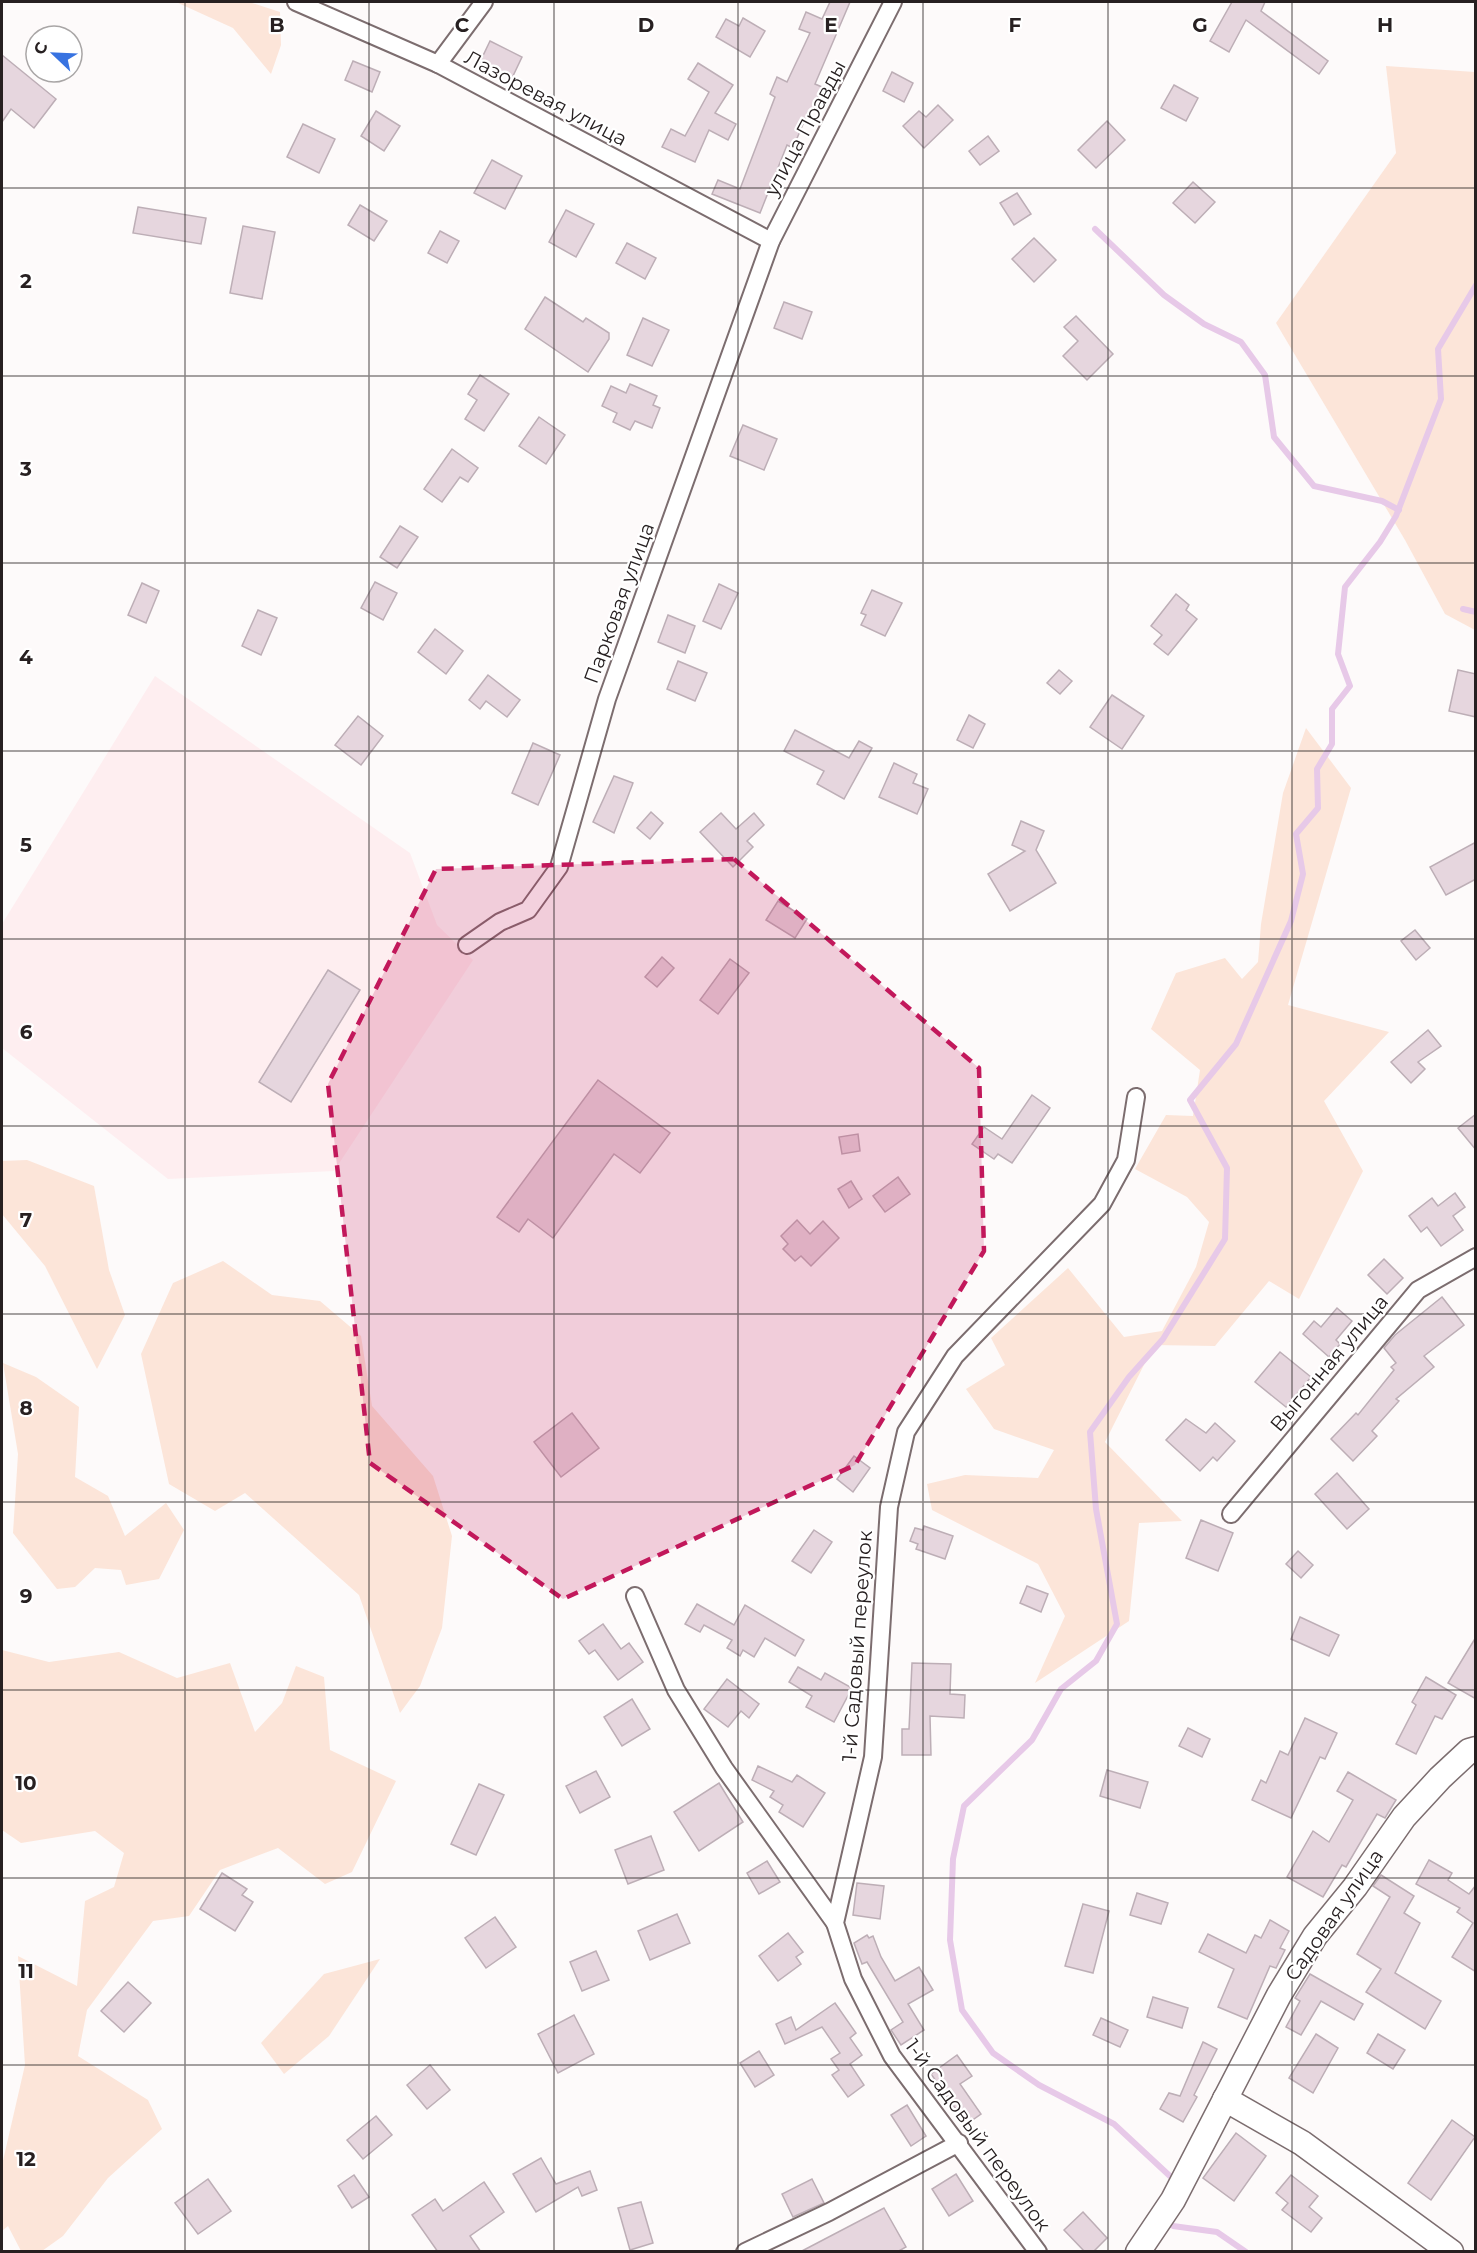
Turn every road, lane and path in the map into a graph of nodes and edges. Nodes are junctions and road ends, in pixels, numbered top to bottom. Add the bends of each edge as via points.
1 (296, 2) edge
2 (484, 2) edge
3 (892, 2) edge
4 (438, 64) junction
5 (771, 241) junction
6 (467, 945) dead end
7 (1136, 1097) dead end
8 (1476, 1257) edge
9 (1231, 1514) dead end
10 (635, 1596) dead end
11 (1476, 1749) edge
12 (835, 1923) junction
13 (1225, 2099) junction
14 (959, 2143) junction
15 (1144, 2243) edge
16 (745, 2252) edge
17 (1038, 2252) edge
18 (1451, 2252) edge

1 - 4 street, Лазоревая улица
2 - 4 street
3 - 5 street, улица Правды
4 - 5 street, Лазоревая улица
5 - 6 street, Парковая улица via 607,699 559,867 528,910 500,922
7 - 12 street, 1-й Садовый переулок via 1126,1160 1102,1204 955,1356 906,1432 889,1508 873,1757
8 - 9 street, Выгонная улица via 1418,1290
10 - 12 street via 676,1689 712,1749
11 - 13 street, Садовая улица via 1440,1778 1404,1817 1315,1936
12 - 14 street, 1-й Садовый переулок via 853,1979 892,2056
13 - 15 street, Садовая улица via 1173,2200
13 - 18 street via 1302,2143
14 - 16 street
14 - 17 street, 1-й Садовый переулок

